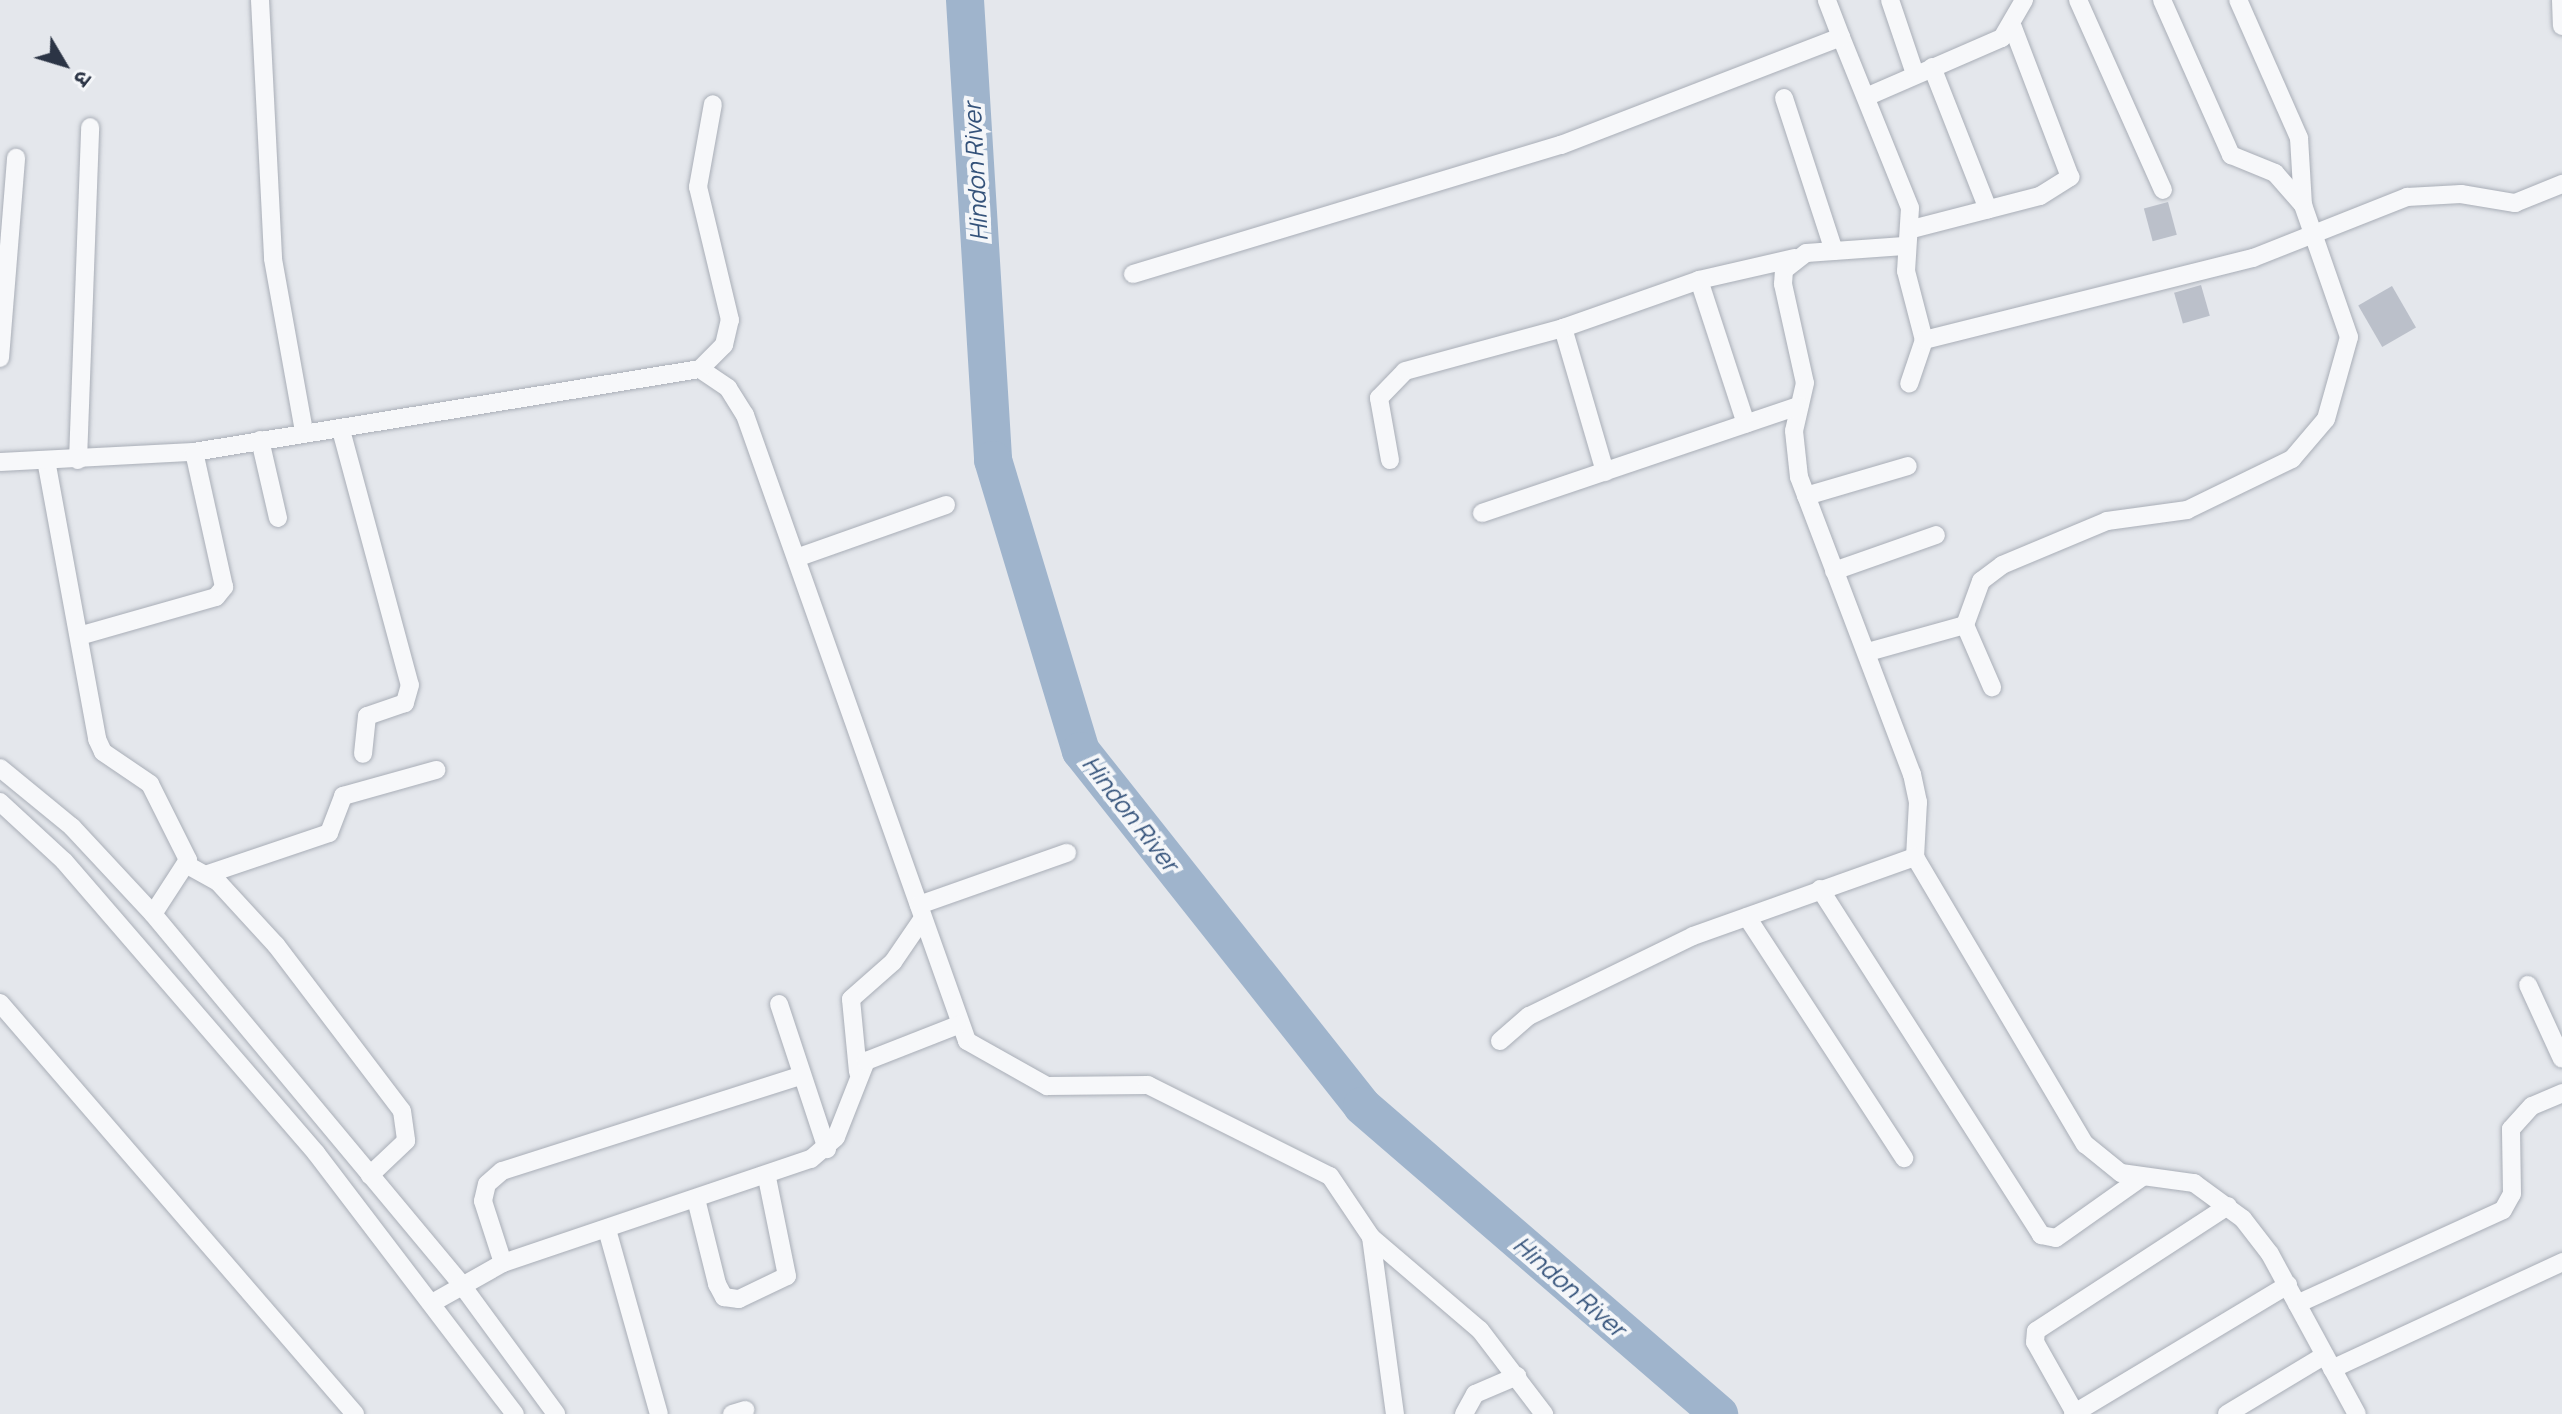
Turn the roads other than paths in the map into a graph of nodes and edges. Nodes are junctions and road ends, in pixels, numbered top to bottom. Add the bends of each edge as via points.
1 (260, 0) edge
2 (1827, 0) edge
3 (1890, 0) edge
4 (2024, 0) edge
5 (2078, 0) edge
6 (2162, 0) edge
7 (2238, 0) edge
8 (2561, 0) edge
9 (2562, 26) edge
10 (2013, 28) junction
11 (1841, 37) junction
12 (1923, 70) junction
13 (1866, 97) junction
14 (1784, 98) dead end
15 (713, 104) dead end
16 (90, 127) dead end
17 (16, 158) dead end
18 (2562, 184) edge
19 (2163, 190) dead end
20 (2303, 205) junction
21 (1988, 209) junction
22 (2315, 236) junction
23 (1908, 238) junction
24 (1834, 251) junction
25 (1795, 258) junction
26 (1133, 274) dead end
27 (1699, 280) junction
28 (1563, 328) junction
29 (1924, 340) junction
30 (0, 358) edge
31 (700, 369) junction
32 (1909, 384) dead end
33 (1799, 406) junction
34 (1746, 424) junction
35 (341, 430) junction
36 (304, 432) junction
37 (260, 440) junction
38 (194, 452) junction
39 (46, 460) junction
40 (78, 460) junction
41 (1390, 460) dead end
42 (0, 462) edge
43 (1908, 466) dead end
44 (1605, 472) junction
45 (1806, 496) junction
46 (946, 505) dead end
47 (1482, 513) dead end
48 (278, 518) dead end
49 (1936, 535) dead end
50 (799, 557) junction
51 (1834, 571) junction
52 (1965, 625) junction
53 (79, 636) junction
54 (1868, 652) junction
55 (1992, 687) dead end
56 (363, 754) dead end
57 (0, 768) edge
58 (436, 770) dead end
59 (0, 802) edge
60 (1067, 853) dead end
61 (1915, 857) junction
62 (189, 866) junction
63 (208, 874) junction
64 (1820, 889) junction
65 (921, 912) junction
66 (153, 914) junction
67 (1747, 917) junction
68 (2528, 985) dead end
69 (0, 1003) edge
70 (779, 1004) dead end
71 (958, 1025) junction
72 (1500, 1041) dead end
73 (2562, 1059) edge
74 (858, 1072) junction
75 (800, 1076) junction
76 (2562, 1093) edge
77 (827, 1149) junction
78 (1904, 1158) dead end
79 (370, 1175) junction
80 (2142, 1177) junction
81 (767, 1178) junction
82 (696, 1199) junction
83 (2228, 1206) junction
84 (608, 1233) junction
85 (1371, 1237) junction
86 (2562, 1262) edge
87 (503, 1263) junction
88 (461, 1284) junction
89 (2288, 1285) junction
90 (432, 1303) junction
91 (2297, 1304) junction
92 (2329, 1362) junction
93 (1517, 1376) junction
94 (2074, 1413) edge
95 (355, 1414) edge
96 (515, 1414) edge
97 (556, 1414) edge
98 (659, 1414) edge
99 (1395, 1414) edge
100 (1464, 1414) edge
101 (1544, 1414) edge
102 (2227, 1414) edge
103 (2357, 1414) edge

1 - 36 street via 273,259
2 - 11 street
3 - 12 street
4 - 10 street
5 - 19 street
6 - 20 street via 2231,155 2275,173
7 - 20 street via 2303,151
8 - 9 street
10 - 12 street
10 - 21 street via 2070,177 2040,196
11 - 13 street
11 - 26 street via 1561,145
12 - 13 street
12 - 21 street
13 - 23 street via 1904,188
14 - 24 street
15 - 31 street via 698,187 730,320 724,345
16 - 40 street
17 - 30 street
18 - 22 street via 2515,203 2461,194 2407,197
20 - 22 street
21 - 23 street
22 - 29 street via 2253,258
22 - 52 street via 2349,337 2313,442 2275,469 2187,510 2107,521 2002,565 1981,581
23 - 24 street
23 - 29 street
24 - 25 street
25 - 27 street
25 - 33 street via 1783,284 1803,371
27 - 28 street
27 - 34 street
28 - 41 street via 1388,381 1379,398
28 - 44 street
29 - 32 street
31 - 35 street
31 - 50 street via 737,399
33 - 34 street
33 - 45 street via 1795,455
34 - 44 street
35 - 36 street
35 - 56 street via 410,685 405,703 367,716
36 - 37 street
37 - 38 street
37 - 48 street
38 - 40 street
38 - 53 street via 224,587 216,597
39 - 40 street
39 - 42 street
39 - 53 street
43 - 45 street
44 - 47 street
45 - 51 street
46 - 50 street
49 - 51 street
50 - 65 street
51 - 54 street
52 - 54 street
52 - 55 street
53 - 62 street via 103,752 150,784
54 - 61 street via 1918,802
57 - 66 street via 72,827
58 - 63 street via 343,796 329,833
59 - 90 street via 148,954
60 - 65 street
61 - 64 street
61 - 80 street via 2085,1144 2110,1168
62 - 63 street
62 - 66 street
63 - 79 street via 276,945 408,1121 406,1141
64 - 67 street
64 - 80 street via 2041,1235 2056,1238
65 - 71 street
65 - 74 street via 893,962 851,999
66 - 79 street
67 - 72 street via 1589,985
67 - 78 street
68 - 73 street
69 - 95 street
70 - 75 street
71 - 74 street via 882,1051
71 - 85 street via 982,1054 1047,1086 1148,1085 1185,1099 1237,1134 1330,1176
74 - 77 street
75 - 77 street
75 - 87 street via 502,1171 487,1184 483,1201
76 - 91 street via 2532,1106 2511,1129 2512,1194 2503,1210
77 - 81 street
79 - 88 street
80 - 83 street via 2194,1183
81 - 82 street
81 - 82 street via 787,1276 739,1299 724,1297 717,1284
82 - 84 street
83 - 89 street
83 - 94 street via 2036,1331 2035,1342
84 - 87 street
84 - 98 street
85 - 93 street via 1453,1305
85 - 99 street
86 - 92 street
87 - 88 street
88 - 90 street
88 - 97 street
89 - 91 street
89 - 94 street
90 - 96 street
91 - 92 street
92 - 102 street
92 - 103 street
93 - 100 street via 1475,1394
93 - 101 street

